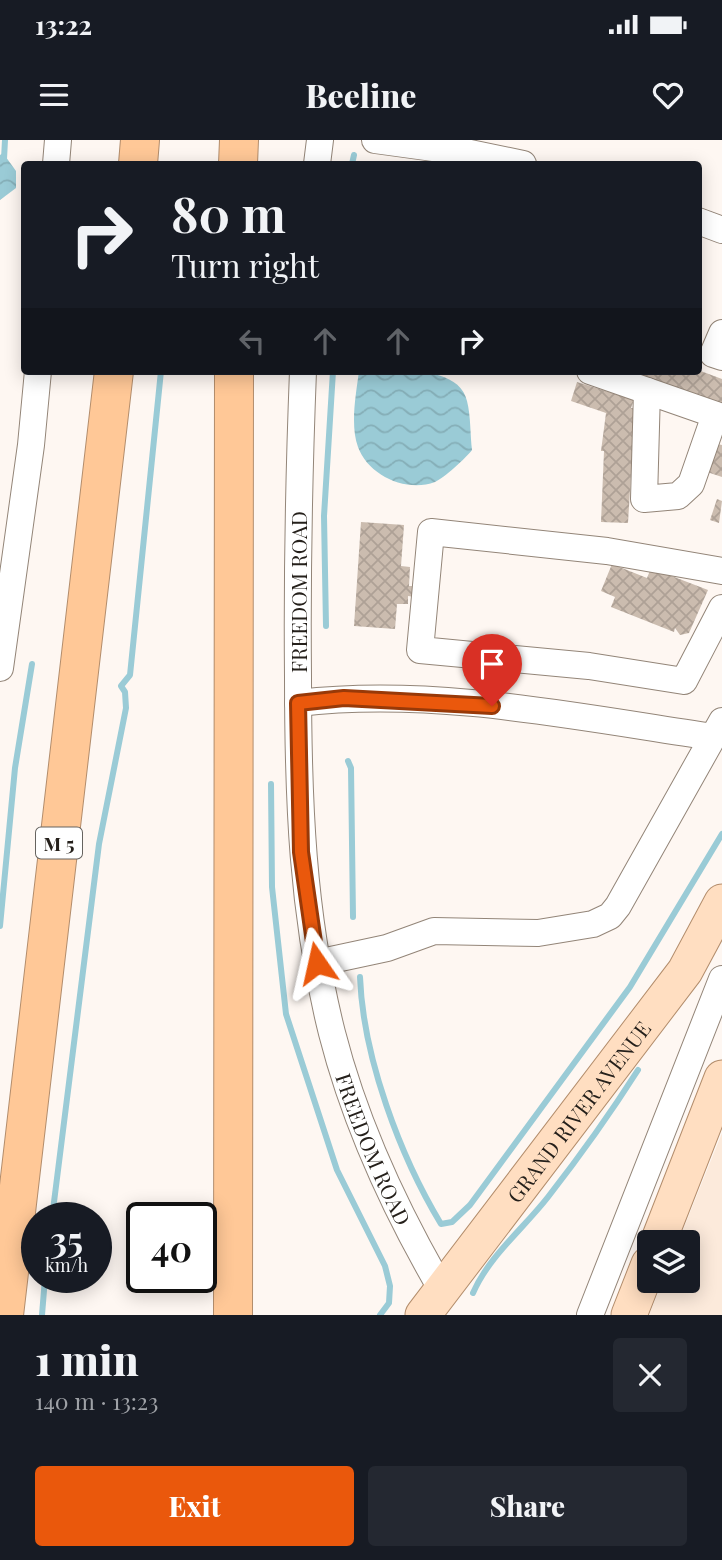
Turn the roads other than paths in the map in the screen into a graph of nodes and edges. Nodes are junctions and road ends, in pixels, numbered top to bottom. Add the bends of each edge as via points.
1 (58, 140) edge
2 (140, 140) edge
3 (239, 140) edge
4 (320, 140) edge
5 (374, 140) edge
6 (56, 161) edge
7 (138, 161) edge
8 (238, 161) edge
9 (317, 161) edge
10 (509, 161) edge
11 (702, 222) edge
12 (722, 230) edge
13 (722, 333) edge
14 (722, 357) edge
15 (38, 375) edge
16 (114, 375) edge
17 (234, 375) edge
18 (303, 375) edge
19 (601, 375) edge
20 (647, 391) junction
21 (719, 416) edge
22 (722, 570) edge
23 (722, 608) edge
24 (0, 668) edge
25 (298, 703) junction
26 (718, 729) edge
27 (722, 902) edge
28 (317, 963) junction
29 (722, 979) edge
30 (721, 1086) edge
31 (680, 1093) junction
32 (662, 1230) edge
33 (638, 1293) edge
34 (432, 1303) edge
35 (4, 1315) edge
36 (233, 1315) edge
37 (590, 1315) edge
38 (629, 1315) edge

1 - 6 street
2 - 7 highway
3 - 8 highway
4 - 9 street
5 - 10 street
11 - 12 street
13 - 14 street via 713,354
15 - 24 street
16 - 35 highway, M 5
17 - 36 highway
18 - 25 street, FREEDOM ROAD via 297,527
19 - 20 street
20 - 21 street
20 - 21 street via 644,499 678,496 691,484
22 - 23 street via 607,551 431,532 421,650 589,666 684,681
25 - 26 street via 344,698 465,702
25 - 28 street, FREEDOM ROAD via 301,852
26 - 28 street via 610,916 593,924 538,933 434,931 387,948
27 - 34 main road, GRAND RIVER AVENUE via 685,971
28 - 34 street, FREEDOM ROAD via 349,1088 420,1253
29 - 31 street
30 - 31 street
30 - 32 main road
31 - 37 street
33 - 38 main road

